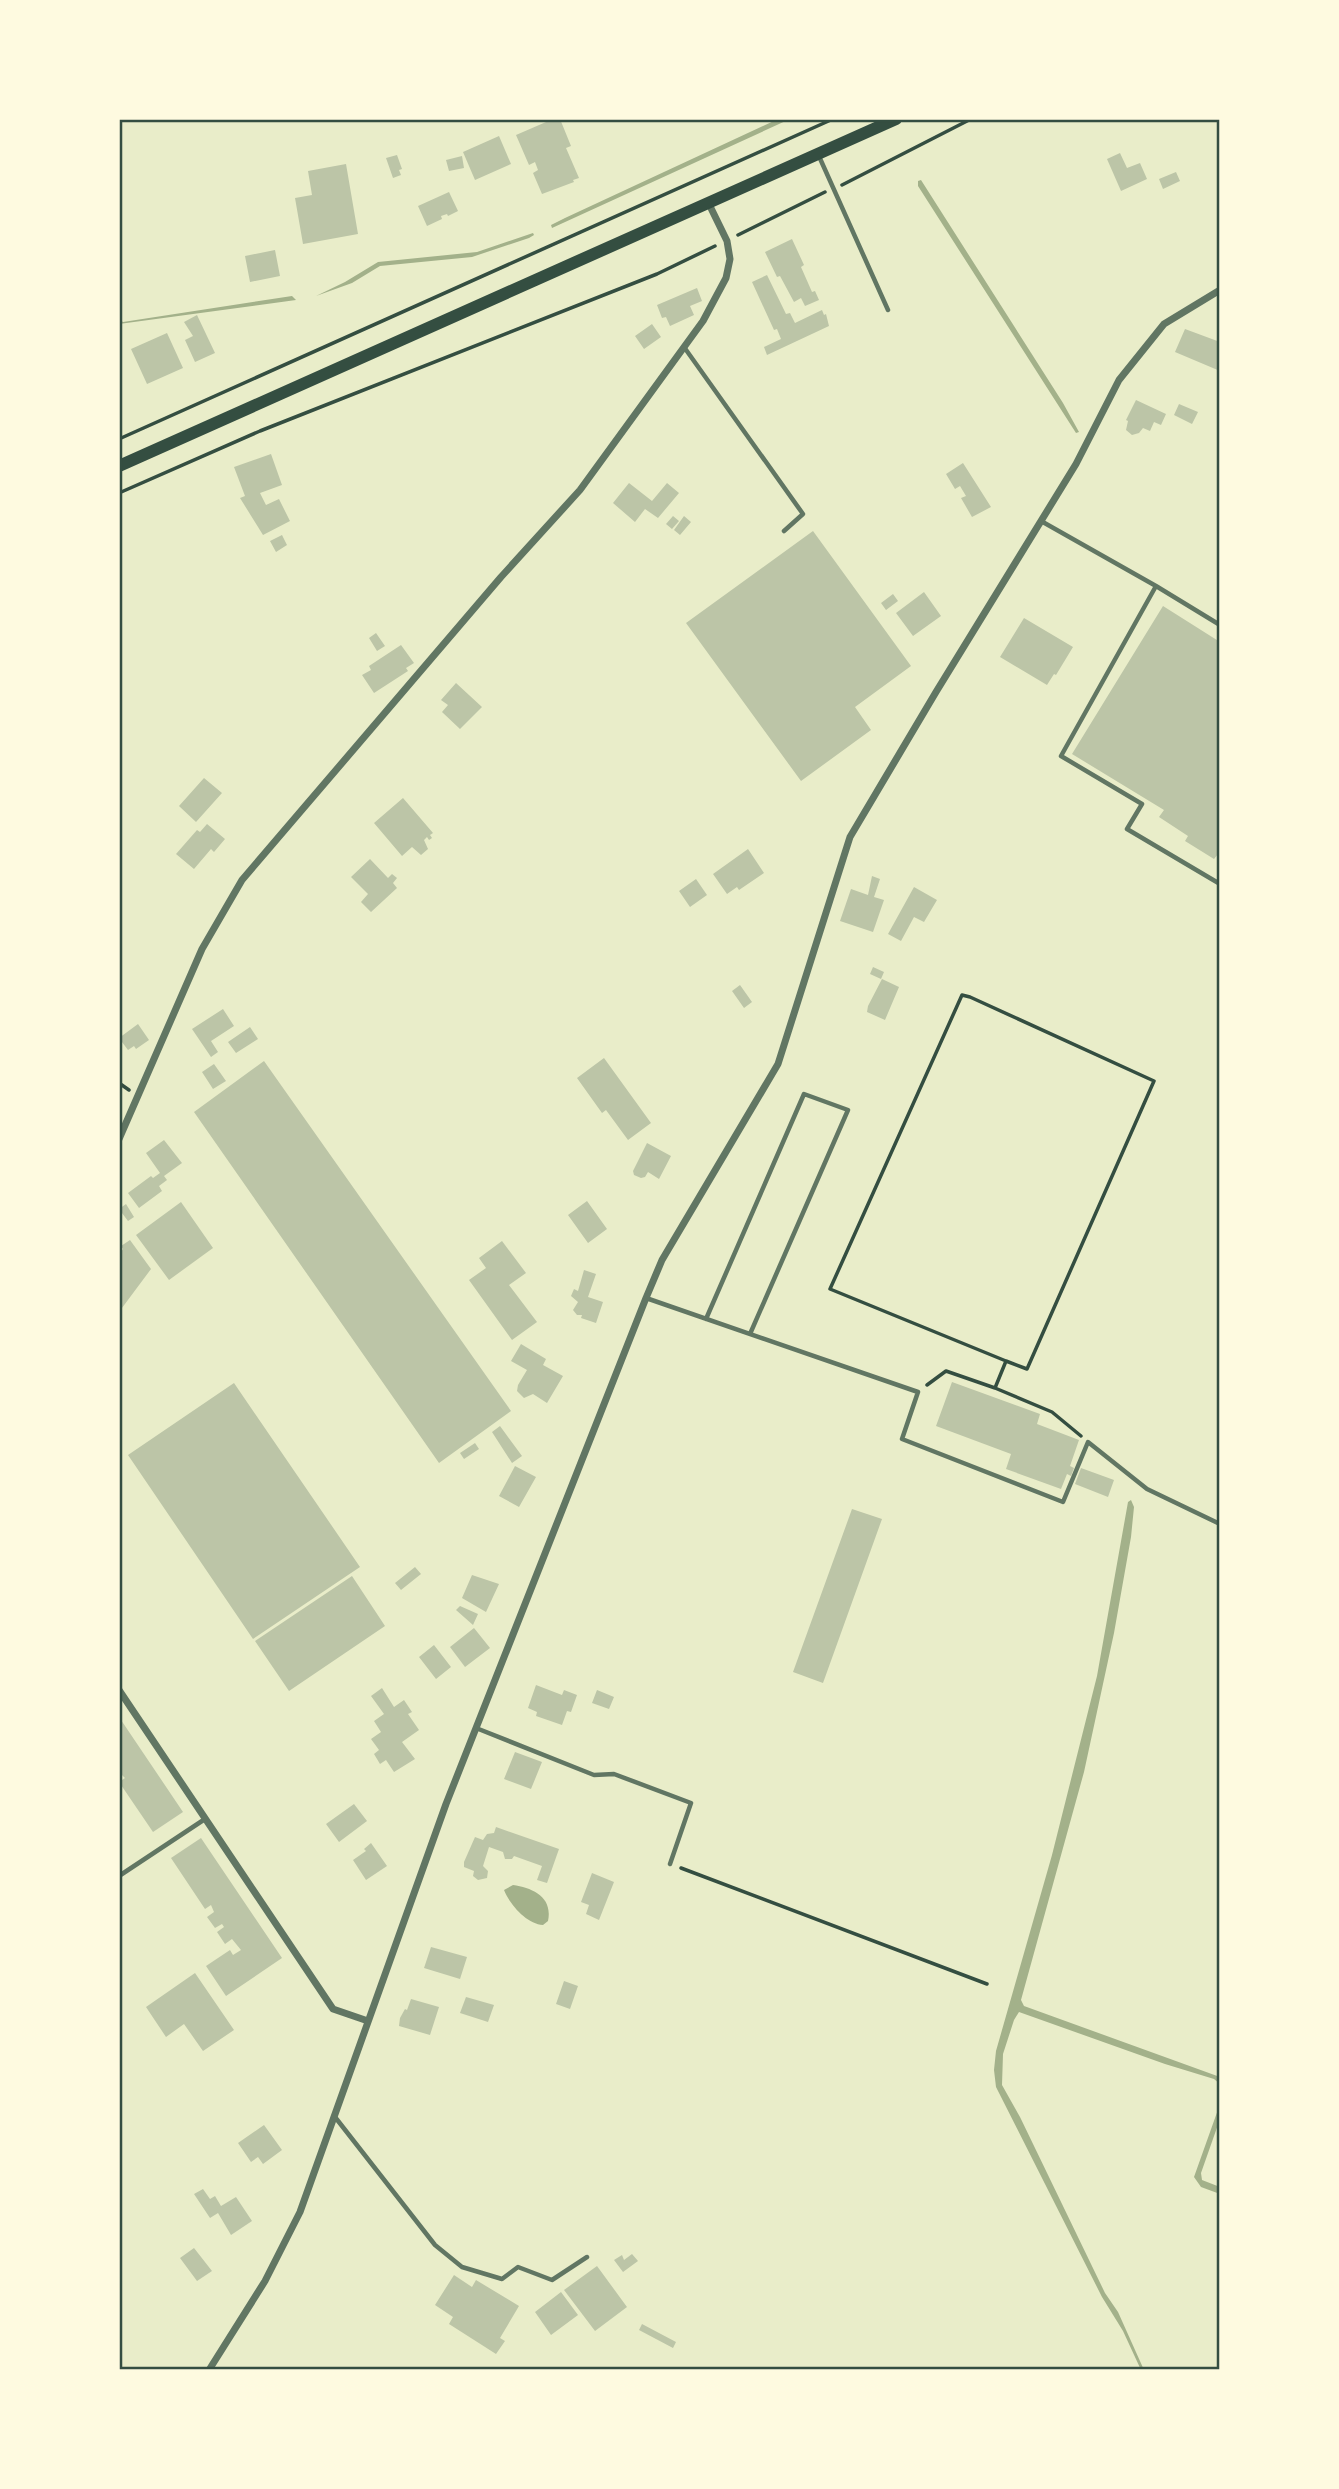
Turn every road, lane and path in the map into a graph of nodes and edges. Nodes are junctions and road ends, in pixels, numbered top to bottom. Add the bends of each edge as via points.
1 (833, 119) edge
2 (896, 119) edge
3 (970, 119) edge
4 (817, 154) junction
5 (833, 189) junction
6 (708, 202) junction
7 (727, 241) junction
8 (1220, 290) edge
9 (888, 310) dead end
10 (684, 347) junction
11 (119, 439) edge
12 (119, 466) edge
13 (119, 493) edge
14 (1041, 521) junction
15 (784, 531) dead end
16 (1156, 586) junction
17 (1220, 625) edge
18 (1220, 884) edge
19 (119, 1139) edge
20 (646, 1298) junction
21 (706, 1319) junction
22 (750, 1334) junction
23 (1006, 1361) junction
24 (995, 1388) junction
25 (918, 1392) junction
26 (1088, 1442) junction
27 (1220, 1524) edge
28 (119, 1690) edge
29 (476, 1728) junction
30 (205, 1819) junction
31 (670, 1864) joint
32 (119, 1876) edge
33 (987, 1984) dead end
34 (368, 2021) junction
35 (334, 2116) junction
36 (587, 2258) dead end
37 (209, 2370) edge

1 - 11 path
2 - 4 main road
3 - 5 path
4 - 5 lane
4 - 6 main road
5 - 7 path
5 - 9 lane
6 - 7 street
6 - 12 main road
7 - 10 street via 730,260 726,278
7 - 13 path via 657,274 260,431
8 - 14 street via 1164,324 1119,380
10 - 15 lane via 803,514
10 - 19 street via 580,490 242,880 202,949
14 - 16 lane
14 - 20 street via 850,838 778,1064 662,1260
16 - 17 lane
16 - 18 lane via 1061,756 1142,804 1127,829
20 - 21 lane
20 - 29 street
21 - 22 lane
21 - 22 lane via 804,1094 848,1110
22 - 25 lane
23 - 23 path via 830,1289 962,995 1154,1081 1027,1369
23 - 24 path
24 - 25 path via 946,1371
24 - 26 path via 1052,1412
25 - 26 lane via 902,1439 1063,1502
26 - 27 lane via 1147,1489
28 - 30 street
29 - 31 lane via 594,1775 614,1774 691,1803
29 - 34 street
30 - 32 lane
30 - 34 street via 332,2009
31 - 33 path
34 - 35 street
35 - 36 lane via 435,2245 462,2267 502,2279 518,2267 552,2280
35 - 37 street via 300,2212 265,2281

